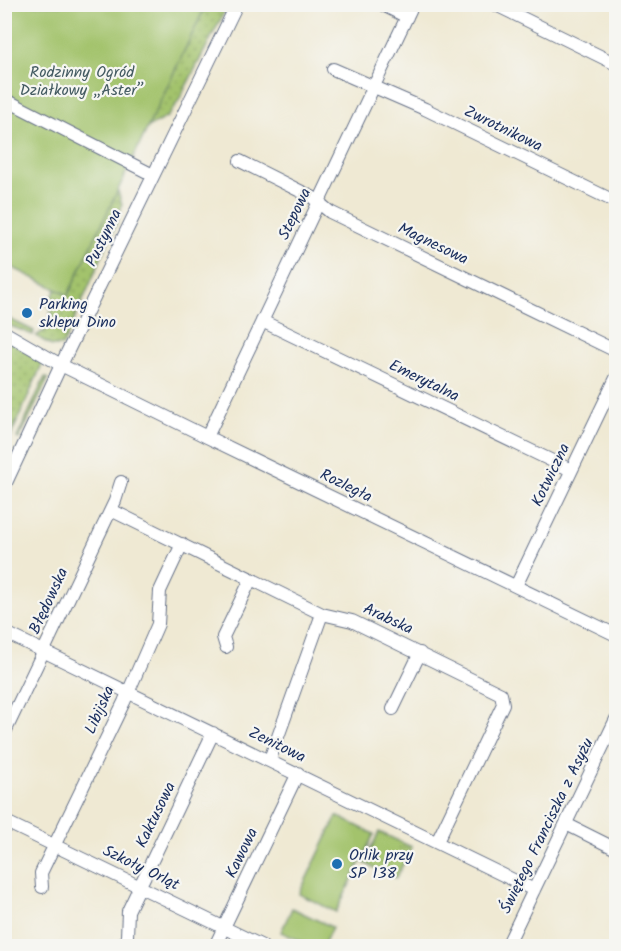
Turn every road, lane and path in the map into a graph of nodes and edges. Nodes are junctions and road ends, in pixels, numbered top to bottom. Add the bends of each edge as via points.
1 (237, 4) edge
2 (381, 4) edge
3 (414, 4) edge
4 (494, 4) edge
5 (408, 17) junction
6 (616, 64) edge
7 (333, 69) dead end
8 (375, 86) junction
9 (4, 99) edge
10 (240, 161) dead end
11 (153, 175) junction
12 (616, 202) edge
13 (318, 203) junction
14 (262, 321) junction
15 (4, 332) edge
16 (616, 351) edge
17 (61, 365) junction
18 (616, 378) edge
19 (207, 437) junction
20 (571, 470) junction
21 (121, 482) dead end
22 (5, 486) edge
23 (111, 510) junction
24 (182, 544) junction
25 (251, 579) junction
26 (516, 586) junction
27 (322, 614) junction
28 (4, 632) edge
29 (616, 635) edge
30 (226, 647) dead end
31 (44, 651) junction
32 (420, 653) junction
33 (127, 691) junction
34 (393, 709) dead end
35 (616, 719) edge
36 (213, 733) junction
37 (4, 734) edge
38 (270, 759) junction
39 (298, 773) junction
40 (4, 821) edge
41 (566, 824) junction
42 (437, 842) junction
43 (55, 845) junction
44 (616, 849) edge
45 (139, 886) junction
46 (42, 887) dead end
47 (534, 890) junction
48 (224, 927) junction
49 (124, 946) edge
50 (215, 946) edge
51 (262, 946) edge
52 (507, 946) edge

1 - 11 street, Pustynna
2 - 5 street
3 - 5 street, Stepowa
4 - 6 street
5 - 8 street, Stepowa
7 - 8 street, Zwrotnikowa
8 - 12 street, Zwrotnikowa
8 - 13 street, Stepowa
9 - 11 street
10 - 13 street, Magnesowa
11 - 17 street, Pustynna
13 - 14 street, Stepowa
13 - 16 street, Magnesowa via 330,213
14 - 19 street, Stepowa
14 - 20 street, Emerytalna
15 - 17 street, Rozległa
17 - 19 street, Rozległa
17 - 22 street, Pustynna
18 - 20 street, Kotwiczna
19 - 26 street, Rozległa
20 - 26 street, Kotwiczna
21 - 23 street, Błędowska
23 - 24 street, Arabska
23 - 31 street, Błędowska
24 - 25 street, Arabska
24 - 33 street, Libijska via 160,591 158,624
25 - 27 street, Arabska
25 - 30 street via 223,637
26 - 29 street, Rozległa
27 - 32 street, Arabska via 349,619
27 - 38 street
28 - 31 street, Zenitowa
31 - 33 street, Zenitowa
31 - 37 street, Błędowska
32 - 34 street
32 - 42 street, Arabska via 504,698
33 - 36 street, Zenitowa
33 - 43 street, Libijska
35 - 41 street, Świętego Franciszka z Asyżu
36 - 38 street, Zenitowa
36 - 45 street, Kaktusowa
38 - 39 street, Zenitowa
39 - 42 street, Zenitowa
39 - 48 street, Kawowa
40 - 43 street, Szkoły Orląt
41 - 44 street
41 - 47 street, Świętego Franciszka z Asyżu
42 - 47 street, Zenitowa
43 - 45 street, Szkoły Orląt
43 - 46 street, Libijska via 41,873
45 - 48 street, Szkoły Orląt
45 - 49 street, Kaktusowa via 127,914
47 - 52 street, Świętego Franciszka z Asyżu
48 - 50 street, Kawowa
48 - 51 street, Szkoły Orląt

